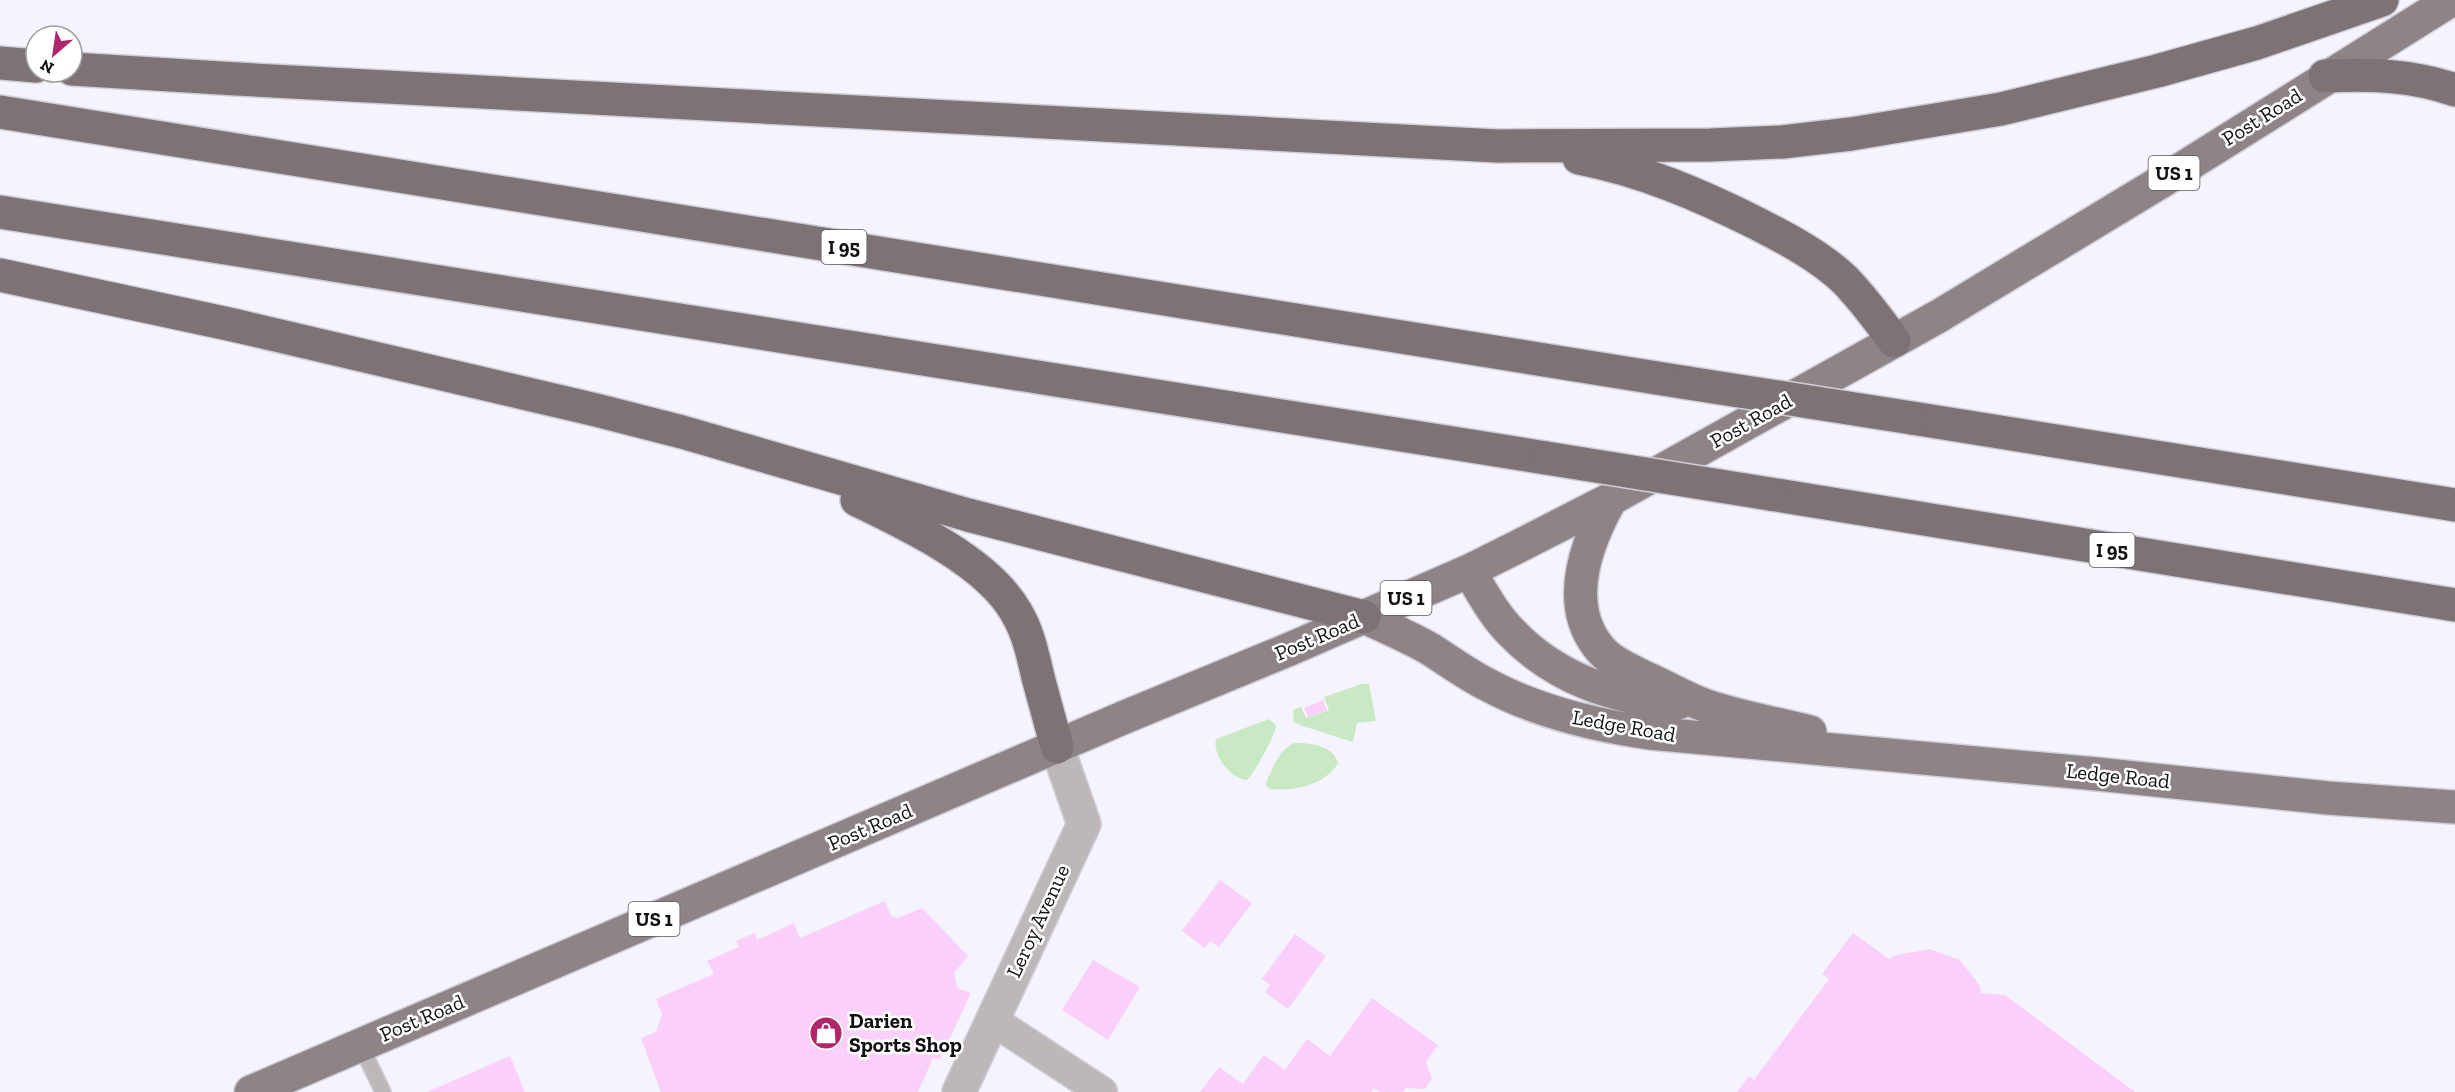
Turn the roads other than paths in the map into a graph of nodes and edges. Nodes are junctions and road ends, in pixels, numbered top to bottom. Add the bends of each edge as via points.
1 (2382, 0) edge
2 (2451, 0) edge
3 (0, 63) edge
4 (24, 65) edge
5 (84, 70) edge
6 (2325, 76) junction
7 (2455, 90) edge
8 (0, 112) edge
9 (1497, 146) junction
10 (0, 212) edge
11 (0, 275) edge
12 (1894, 341) junction
13 (682, 432) junction
14 (1611, 499) junction
15 (2455, 505) edge
16 (1469, 571) junction
17 (2455, 605) edge
18 (1364, 617) junction
19 (1703, 705) junction
20 (1057, 747) junction
21 (1908, 757) junction
22 (2328, 798) junction
23 (2455, 807) edge
24 (2455, 823) edge
25 (992, 1020) junction
26 (360, 1044) junction
27 (251, 1092) edge
28 (383, 1092) edge
29 (959, 1092) edge
30 (1102, 1092) edge

1 - 9 highway via 2257,43 2001,109 1782,142
2 - 6 main road, Post Road / US 1
3 - 4 highway
5 - 9 highway
6 - 7 highway via 2401,77
6 - 12 main road, Post Road / US 1 via 2159,183
8 - 15 highway, I 95, bridge
9 - 12 highway via 1575,158 1642,174 1733,212 1779,235 1844,279
10 - 17 highway, I 95, bridge
11 - 13 highway via 256,330
12 - 14 main road, Post Road / US 1
13 - 18 highway via 968,515
13 - 20 highway via 787,471 892,517 961,557 991,581 1016,610 1031,645
14 - 16 main road, Post Road / US 1
14 - 19 main road, Ledge Road via 1593,533 1581,577 1587,630 1614,662
16 - 18 main road, Post Road / US 1
16 - 19 main road, Ledge Road via 1510,632 1551,666 1576,680 1614,692
18 - 20 main road, Post Road / US 1
18 - 21 main road, Ledge Road via 1428,648 1488,686 1546,711 1579,720 1649,733
19 - 21 main road, Ledge Road
20 - 25 street, Leroy Avenue via 1084,824
20 - 26 main road, Post Road / US 1
21 - 22 main road, Ledge Road
22 - 23 main road, Ledge Road
22 - 24 main road, Ledge Road
25 - 29 street, Leroy Avenue
25 - 30 street
26 - 27 main road, Post Road / US 1
26 - 28 lane

